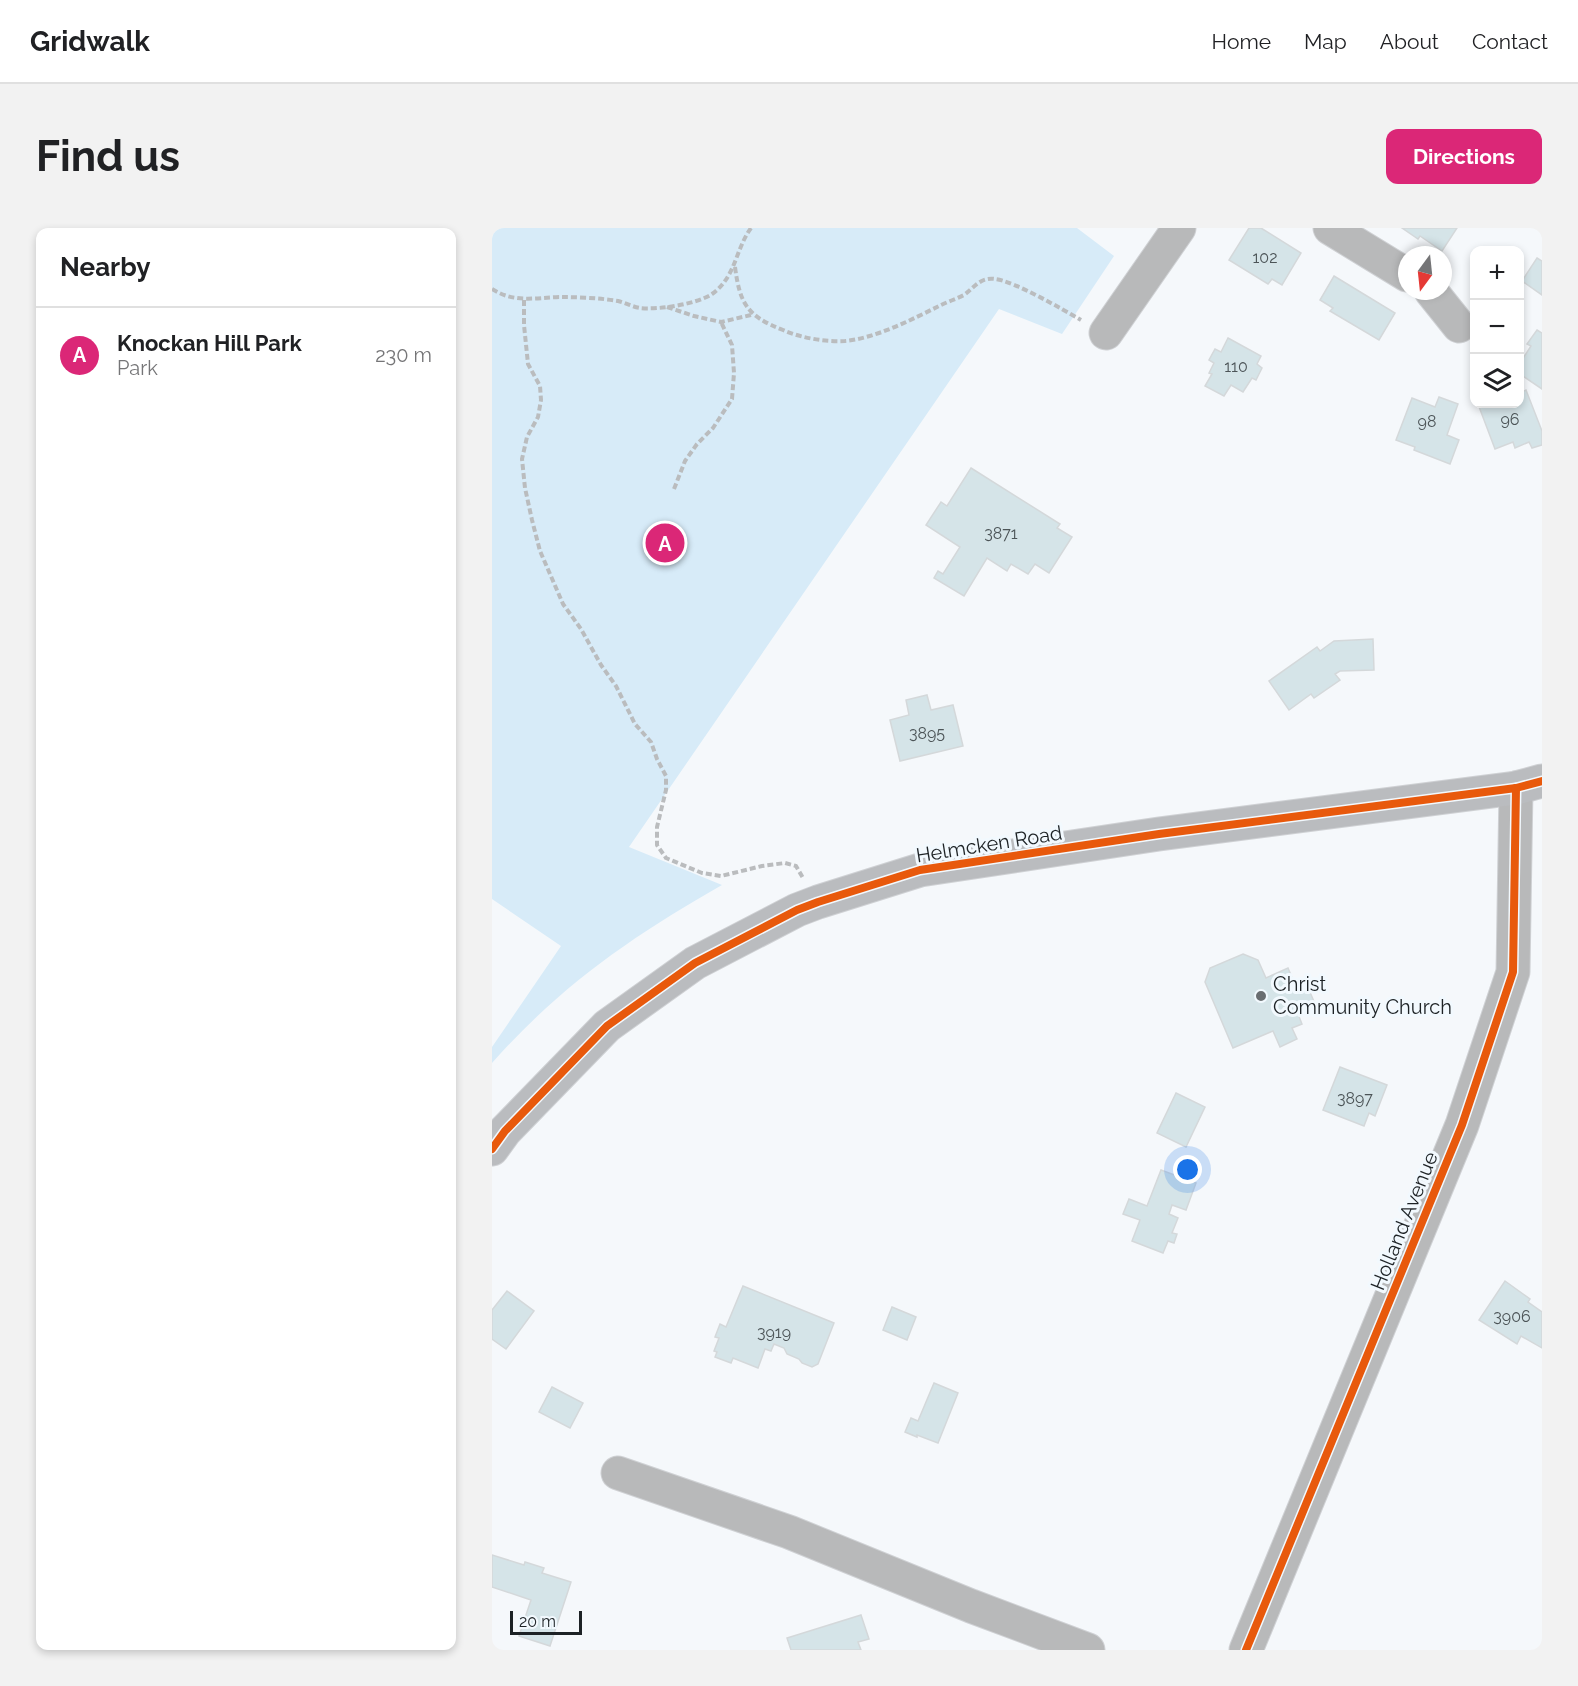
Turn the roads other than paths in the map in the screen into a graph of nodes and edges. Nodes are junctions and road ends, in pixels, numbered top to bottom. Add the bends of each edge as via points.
1 (1179, 228) edge
2 (1330, 228) edge
3 (1398, 270) edge
4 (1438, 300) edge
5 (1460, 326) dead end
6 (1106, 333) road end
7 (1529, 784) edge
8 (492, 1149) edge
9 (618, 1473) dead end
10 (1088, 1650) edge
11 (1246, 1650) edge

1 - 6 street
2 - 3 street
4 - 5 street
7 - 8 main road, Helmcken Road via 920,870 818,902 695,963 607,1026
7 - 11 street, Holland Avenue via 1513,972 1462,1125
9 - 10 street via 789,1532

